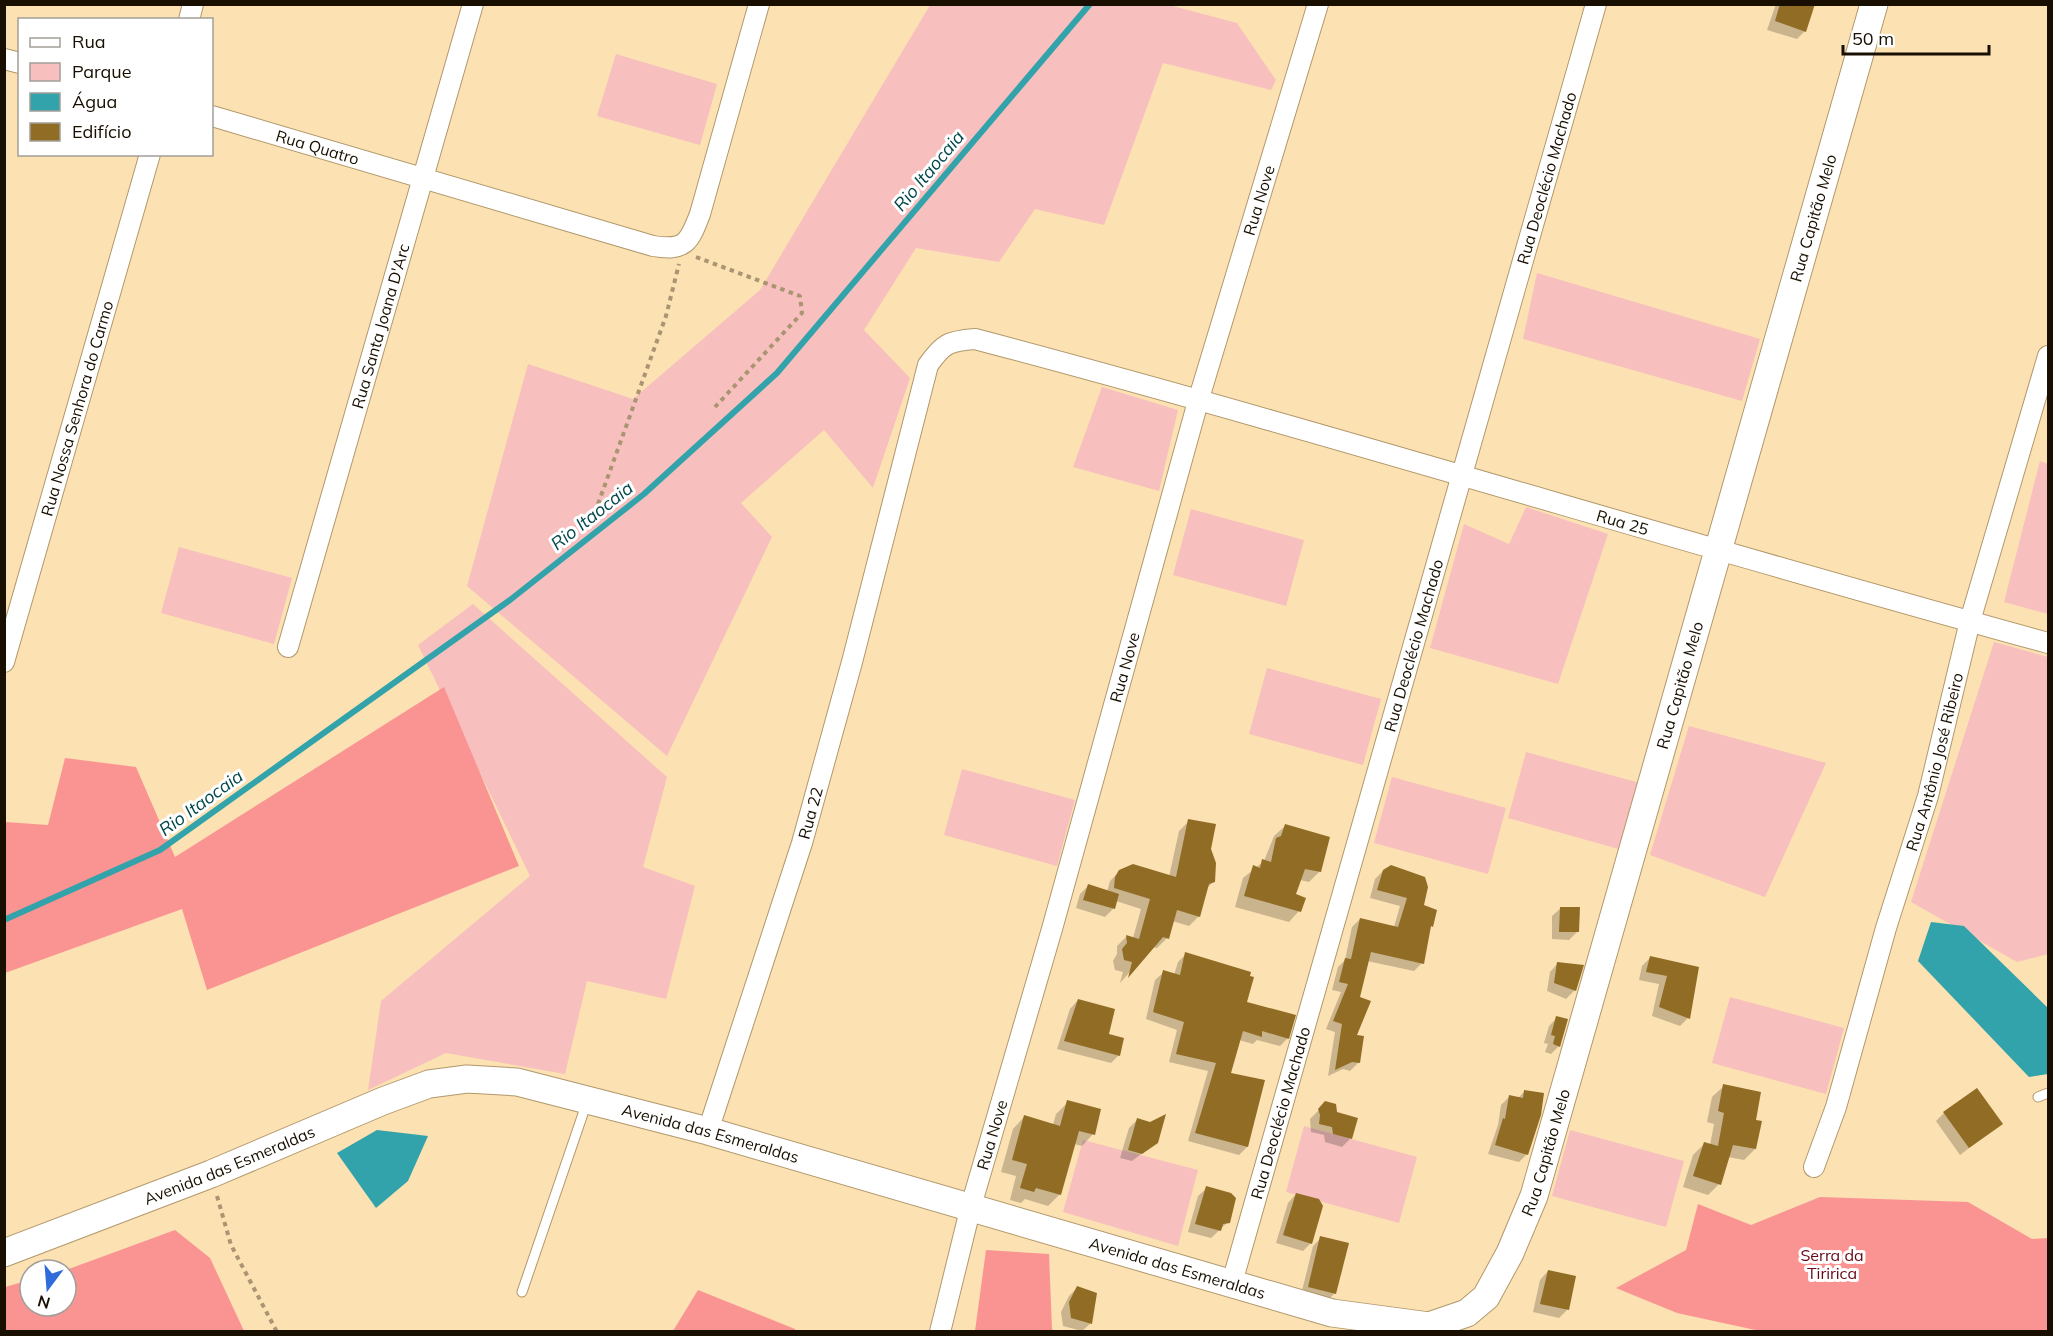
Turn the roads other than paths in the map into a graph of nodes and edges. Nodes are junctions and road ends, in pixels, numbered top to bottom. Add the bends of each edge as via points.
1 (473, 4) edge
2 (759, 4) edge
3 (1318, 4) edge
4 (1596, 4) edge
5 (1874, 4) edge
6 (213, 116) edge
7 (149, 156) edge
8 (423, 178) junction
9 (2049, 356) edge
10 (1199, 398) junction
11 (1460, 477) junction
12 (1719, 550) junction
13 (1970, 621) junction
14 (2049, 643) edge
15 (288, 647) dead end
16 (4, 662) edge
17 (2049, 1093) edge
18 (2038, 1098) dead end
19 (588, 1100) junction
20 (708, 1131) junction
21 (1814, 1167) dead end
22 (971, 1206) junction
23 (4, 1253) edge
24 (1231, 1286) junction
25 (522, 1292) dead end
26 (1438, 1329) edge
27 (940, 1332) edge

1 - 8 street, Rua Santa Joana D'Arc
2 - 8 street, Rua Quatro via 700,214 682,248 653,246
3 - 10 street, Rua Nove
4 - 11 street, Rua Deoclécio Machado
5 - 12 main road, Rua Capitão Melo
6 - 8 street, Rua Quatro
7 - 16 street, Rua Nossa Senhora do Carmo
8 - 15 street, Rua Santa Joana D'Arc
9 - 13 street, Rua Antônio José Ribeiro
10 - 11 street, Rua 25
10 - 20 street, Rua 22 via 975,339 953,340 940,348 928,365 802,843
10 - 22 street, Rua Nove
11 - 12 street, Rua 25
11 - 24 street, Rua Deoclécio Machado
12 - 13 street, Rua 25
12 - 26 main road, Rua Capitão Melo via 1534,1196 1486,1297
13 - 14 street, Rua 25
13 - 21 street, Rua Antônio José Ribeiro via 1928,796 1836,1107
17 - 18 lane
19 - 20 main road, Avenida das Esmeraldas
19 - 23 main road, Avenida das Esmeraldas via 517,1082 467,1078 429,1084 211,1174
19 - 25 lane
20 - 22 main road, Avenida das Esmeraldas
22 - 24 main road, Avenida das Esmeraldas
22 - 27 street, Rua Nove
24 - 26 main road, Avenida das Esmeraldas via 1332,1313

